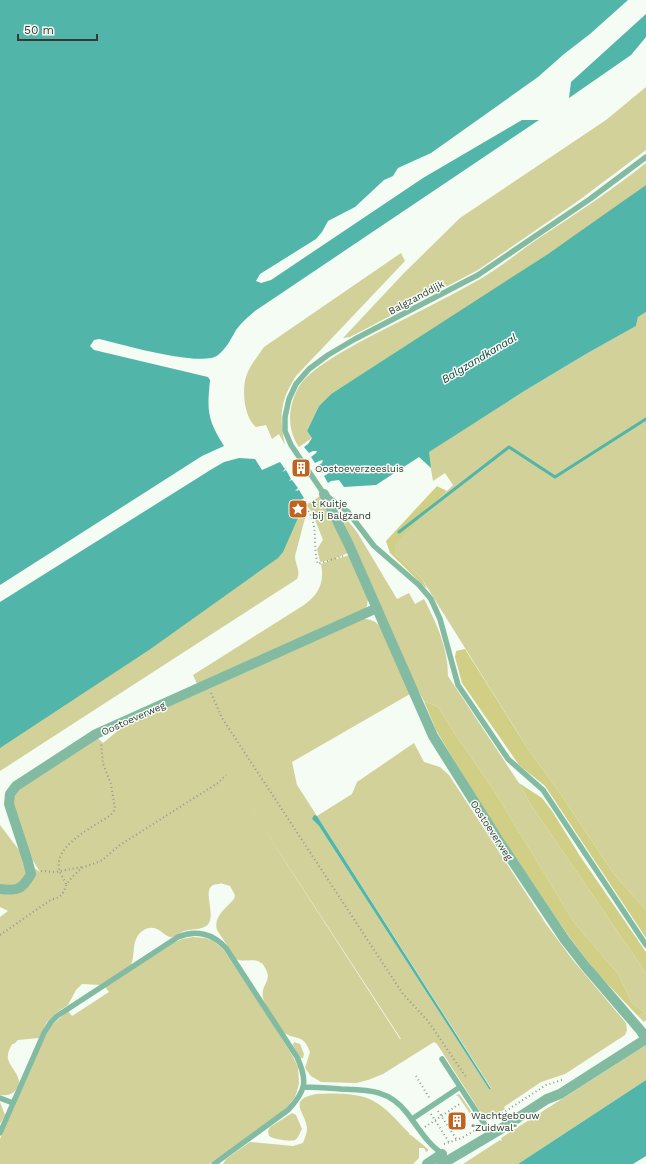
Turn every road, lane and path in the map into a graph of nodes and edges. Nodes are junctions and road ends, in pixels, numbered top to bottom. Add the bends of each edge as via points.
1 (646, 157) edge
2 (374, 471) dead end
3 (374, 486) dead end
4 (324, 494) junction
5 (298, 509) dead end
6 (336, 558) dead end
7 (376, 608) junction
8 (208, 684) junction
9 (101, 741) dead end
10 (226, 775) dead end
11 (28, 862) junction
12 (83, 867) junction
13 (59, 871) junction
14 (66, 885) junction
15 (0, 889) edge
16 (0, 935) edge
17 (646, 945) edge
18 (646, 1039) edge
19 (442, 1059) dead end
20 (466, 1077) dead end
21 (565, 1079) dead end
22 (304, 1087) junction
23 (460, 1087) junction
24 (0, 1098) edge
25 (13, 1103) junction
26 (461, 1103) dead end
27 (427, 1109) junction
28 (412, 1119) junction
29 (435, 1120) junction
30 (489, 1122) dead end
31 (478, 1129) dead end
32 (420, 1130) junction
33 (0, 1133) edge
34 (491, 1134) junction
35 (449, 1142) junction
36 (440, 1156) edge
37 (452, 1161) edge
38 (214, 1164) edge
39 (427, 1164) edge

1 - 4 lane, Balgzanddijk via 590,199 478,275 355,339 309,369 296,384 289,399 285,417 286,431 291,445
2 - 3 path
4 - 7 street, Oostoeverweg
4 - 17 lane, Balgzanddijk via 348,512 374,546 419,585 431,599 440,619 458,685 508,759 543,790
5 - 6 path via 304,504 313,521 318,564
7 - 8 street, Oostoeverweg
7 - 18 street, Oostoeverweg via 433,736 565,940
8 - 11 street, Oostoeverweg via 96,734 16,786 10,794 9,804
8 - 20 path via 222,718 403,994 428,1021
9 - 13 path via 103,764 111,784 115,810 63,850 58,861
10 - 12 path via 218,783 157,821 103,860
11 - 13 path via 41,871
11 - 15 street, Oostoeverweg via 31,874 25,885 18,889
12 - 13 path
12 - 14 path
13 - 14 path
14 - 16 path via 60,897 52,899
18 - 34 street, Oostoeverweg
19 - 23 lane
21 - 30 path via 546,1086
22 - 25 lane via 304,1076 297,1058 226,948 210,936 192,933 178,937 57,1016 44,1033
22 - 28 lane via 379,1092 399,1104
22 - 38 lane via 297,1102 285,1114
23 - 27 lane
23 - 34 lane
24 - 25 lane
25 - 33 lane
26 - 29 path
27 - 28 lane
27 - 29 path
28 - 32 lane
29 - 32 path
29 - 35 path
31 - 35 path
32 - 36 lane
34 - 37 street, Oostoeverweg
35 - 36 path
36 - 37 street, Oostoeverweg
36 - 39 street, Oostoeverweg

